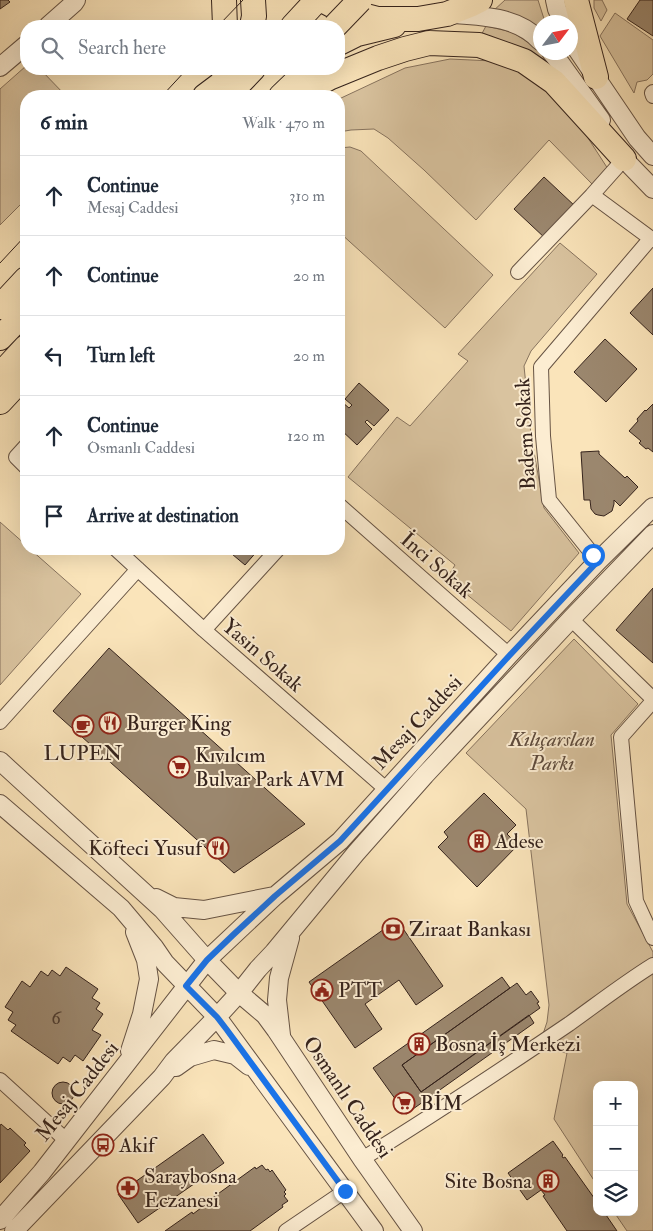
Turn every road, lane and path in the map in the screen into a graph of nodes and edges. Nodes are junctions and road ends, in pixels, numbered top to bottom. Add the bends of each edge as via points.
1 (76, 0) edge
2 (224, 0) edge
3 (253, 0) edge
4 (317, 0) edge
5 (322, 0) edge
6 (360, 0) edge
7 (480, 0) edge
8 (555, 0) edge
9 (576, 0) edge
10 (446, 14) junction
11 (560, 15) edge
12 (418, 19) junction
13 (55, 20) edge
14 (225, 20) edge
15 (253, 20) edge
16 (299, 20) edge
17 (341, 20) edge
18 (533, 33) edge
19 (345, 39) edge
20 (20, 50) edge
21 (578, 51) edge
22 (558, 60) edge
23 (0, 67) edge
24 (345, 71) edge
25 (212, 75) edge
26 (227, 75) edge
27 (247, 75) edge
28 (288, 75) edge
29 (303, 75) edge
30 (336, 75) edge
31 (596, 77) junction
32 (198, 90) edge
33 (214, 90) edge
34 (233, 90) edge
35 (274, 90) edge
36 (288, 90) edge
37 (307, 90) edge
38 (653, 156) edge
39 (624, 159) junction
40 (653, 189) edge
41 (592, 195) junction
42 (652, 239) edge
43 (518, 272) dead end
44 (20, 285) edge
45 (0, 307) edge
46 (20, 317) edge
47 (0, 338) edge
48 (20, 354) edge
49 (0, 375) edge
50 (20, 380) edge
51 (0, 402) edge
52 (653, 507) edge
53 (345, 510) edge
54 (652, 536) edge
55 (123, 555) edge
56 (273, 555) edge
57 (598, 561) junction
58 (138, 569) junction
59 (570, 619) junction
60 (204, 630) junction
61 (509, 656) junction
62 (653, 700) edge
63 (0, 722) edge
64 (0, 761) edge
65 (386, 789) junction
66 (0, 804) edge
67 (145, 894) junction
68 (275, 896) junction
69 (121, 908) junction
70 (291, 932) junction
71 (653, 937) edge
72 (207, 960) junction
73 (653, 965) edge
74 (186, 986) junction
75 (239, 993) junction
76 (217, 1017) junction
77 (282, 1038) junction
78 (126, 1065) junction
79 (259, 1074) junction
80 (162, 1077) junction
81 (0, 1080) edge
82 (67, 1141) junction
83 (362, 1159) junction
84 (345, 1191) junction
85 (0, 1220) edge
86 (14, 1231) edge
87 (286, 1231) edge
88 (373, 1231) edge
89 (413, 1231) edge

1 - 13 street
2 - 14 highway
3 - 15 highway
4 - 16 highway
5 - 12 highway via 339,9 378,18
6 - 17 highway, bridge
7 - 10 highway
8 - 11 street
9 - 31 highway
10 - 12 highway
10 - 18 street via 502,19
12 - 19 highway
20 - 23 street
21 - 31 street
22 - 39 street via 606,127
24 - 39 highway via 429,43 479,45 524,60 554,82
25 - 32 highway
26 - 33 highway
27 - 34 highway
28 - 35 highway
29 - 36 highway
30 - 37 highway
31 - 38 street
39 - 40 street
39 - 41 street
41 - 42 street, Badem Sokak
41 - 43 street
42 - 57 street, Badem Sokak via 540,367 549,500
44 - 45 highway
46 - 47 highway
48 - 49 highway
50 - 51 highway
52 - 57 street, Mesaj Caddesi
53 - 61 street, İnci Sokak
54 - 59 street, Mesaj Caddesi
55 - 58 street, Yasin Sokak
56 - 60 street
57 - 61 street, Mesaj Caddesi
58 - 60 street, Yasin Sokak
58 - 63 street
59 - 62 street
59 - 70 street, Mesaj Caddesi via 425,775
60 - 65 street, Yasin Sokak
61 - 65 street, Mesaj Caddesi
62 - 71 street via 621,737 636,901
64 - 67 street
65 - 68 street, Mesaj Caddesi via 340,841
66 - 69 street
67 - 68 street via 174,906 204,910
67 - 72 street
68 - 72 street, Mesaj Caddesi
69 - 74 street
69 - 78 street via 146,960 148,979 142,1014
70 - 75 street, Mesaj Caddesi
70 - 77 street via 276,1000
72 - 74 street, Mesaj Caddesi
72 - 75 street, Osmanlı Caddesi
73 - 83 street via 525,1054
74 - 76 street
74 - 78 street, Mesaj Caddesi
75 - 76 street, Mesaj Caddesi
75 - 77 street, Osmanlı Caddesi
76 - 79 street
76 - 80 street
77 - 83 street, Osmanlı Caddesi
78 - 82 street, Mesaj Caddesi
79 - 80 street via 235,1055 214,1050 190,1057
79 - 84 street
80 - 86 street
81 - 82 street
82 - 85 street, Mesaj Caddesi
83 - 89 street, Osmanlı Caddesi
84 - 87 street
84 - 88 street

